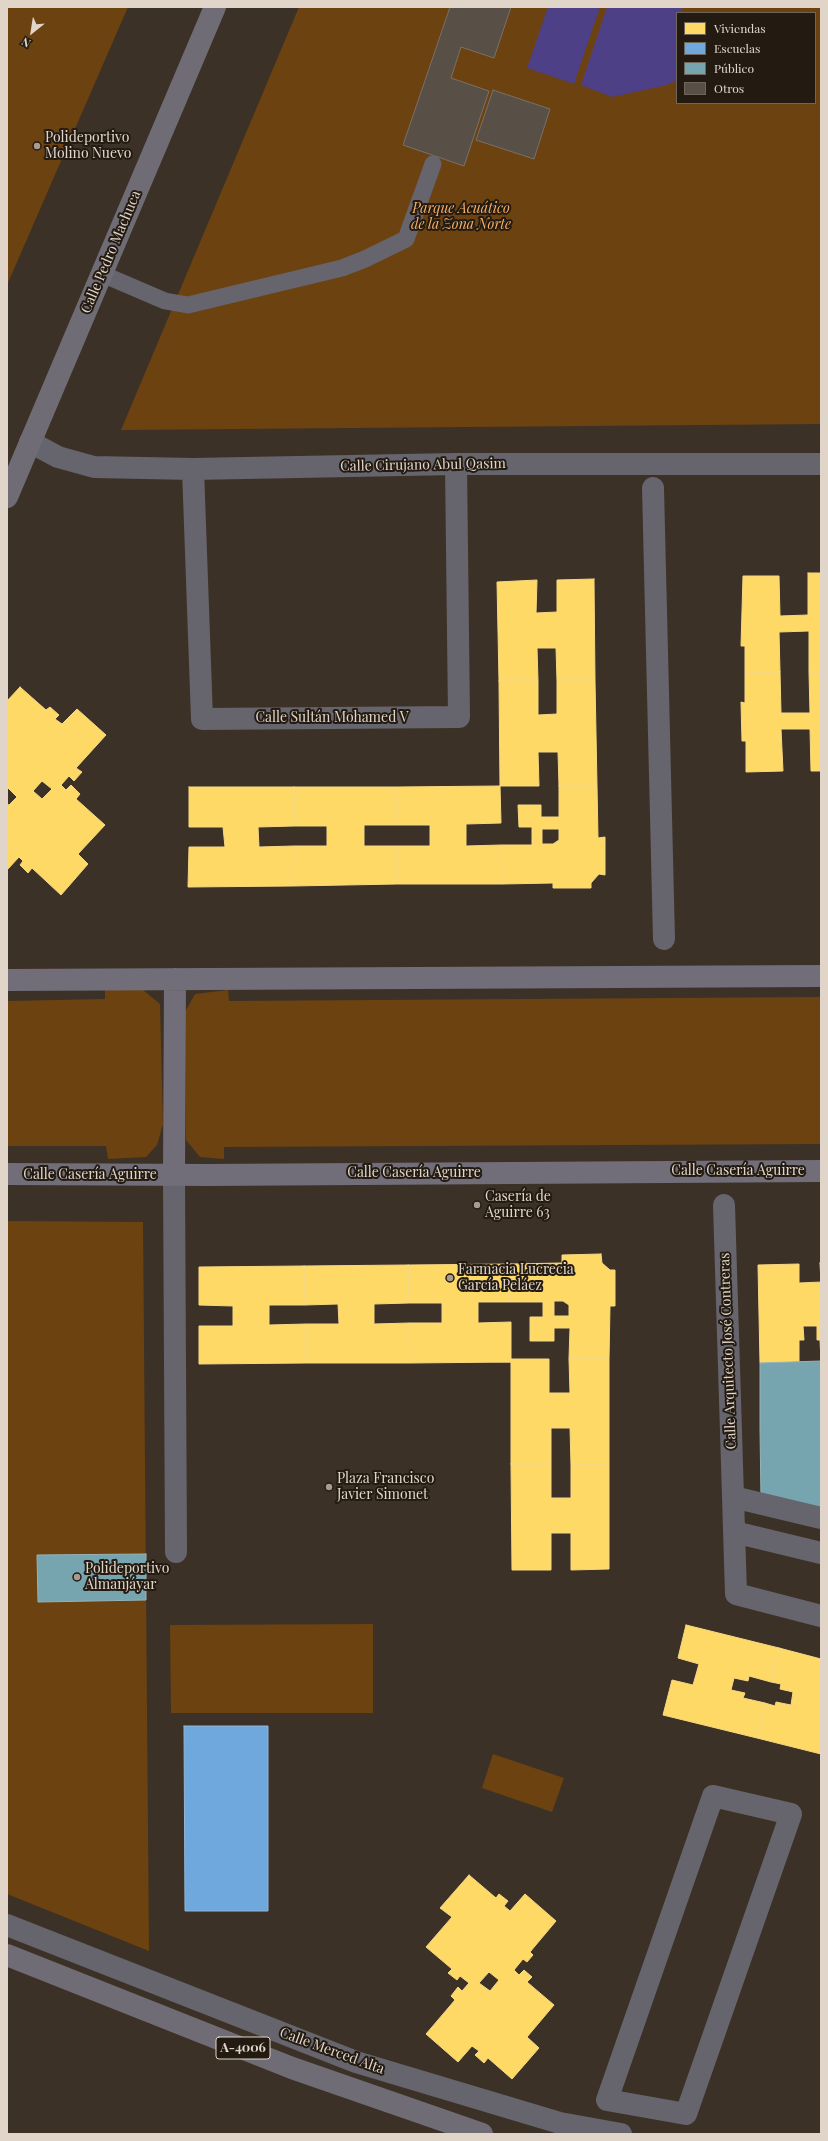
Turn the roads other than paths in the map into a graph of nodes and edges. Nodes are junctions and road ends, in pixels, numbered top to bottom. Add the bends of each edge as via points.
1 (215, 7) edge
2 (433, 164) dead end
3 (102, 274) junction
4 (30, 442) junction
5 (456, 464) junction
6 (821, 464) edge
7 (193, 469) junction
8 (9, 488) edge
9 (653, 488) dead end
10 (664, 938) dead end
11 (821, 976) edge
12 (175, 979) junction
13 (7, 980) edge
14 (821, 1171) edge
15 (7, 1174) edge
16 (174, 1175) junction
17 (724, 1205) dead end
18 (733, 1497) junction
19 (821, 1518) edge
20 (734, 1532) junction
21 (176, 1552) dead end
22 (821, 1553) edge
23 (821, 1616) edge
24 (7, 1925) edge
25 (7, 1955) edge
26 (686, 2114) joint
27 (482, 2134) edge
28 (621, 2134) edge

1 - 3 main road, Calle Pedro Machuca
2 - 3 lane via 406,239 348,266 188,305 165,301
3 - 4 main road, Calle Pedro Machuca
4 - 7 street, Calle Cirujano Abul Qasim via 58,457 94,467
4 - 8 main road, Calle Pedro Machuca
5 - 6 street, Calle Cirujano Abul Qasim
5 - 7 street, Calle Cirujano Abul Qasim
5 - 7 street, Calle Sultán Mohamed V via 459,717 202,720
9 - 10 street
11 - 12 main road
12 - 13 main road
12 - 16 main road
14 - 16 main road, Calle Casería Aguirre
15 - 16 main road, Calle Casería Aguirre
16 - 21 street
17 - 18 street, Calle Arquitecto José Contreras
18 - 19 street
18 - 20 street, Calle Arquitecto José Contreras
20 - 22 street
20 - 23 street, Calle Arquitecto José Contreras via 736,1594
24 - 28 street, Calle Merced Alta via 356,2062 560,2123
25 - 27 main road, Calle Merced Alta / A-4006 via 292,2068
26 - 26 street via 607,2100 714,1796 791,1814

